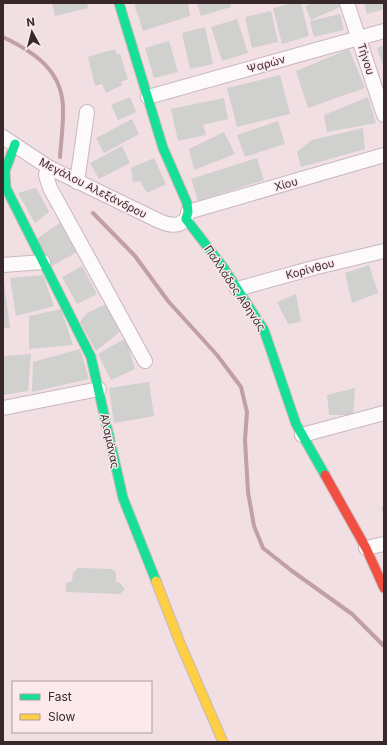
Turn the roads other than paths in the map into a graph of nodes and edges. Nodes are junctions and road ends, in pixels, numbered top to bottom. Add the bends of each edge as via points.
1 (119, 3) edge
2 (347, 3) edge
3 (384, 31) edge
4 (359, 38) junction
5 (148, 96) junction
6 (87, 112) dead end
7 (384, 115) edge
8 (9, 141) edge
9 (384, 155) edge
10 (48, 167) junction
11 (77, 182) junction
12 (187, 216) junction
13 (384, 251) edge
14 (43, 262) junction
15 (3, 265) edge
16 (237, 289) junction
17 (145, 361) dead end
18 (100, 389) junction
19 (3, 408) edge
20 (384, 413) edge
21 (302, 435) junction
22 (384, 544) edge
23 (366, 548) junction
24 (384, 588) edge
25 (224, 742) edge

1 - 5 street, Παλλάδος Αθηνάς
2 - 4 street, Τήνου
3 - 4 street, Ψαρών
4 - 5 street, Ψαρών
4 - 7 street, Τήνου
5 - 12 street, Παλλάδος Αθηνάς via 164,148 185,198
6 - 11 street
8 - 10 street, Μεγάλου Αλεξάνδρου
8 - 14 street, Αλαμάνας via 4,182
9 - 12 street, Χίου
10 - 11 street, Μεγάλου Αλεξάνδρου
10 - 17 street via 46,175 50,188
11 - 12 street, Μεγάλου Αλεξάνδρου via 164,224 175,225
12 - 16 street, Παλλάδος Αθηνάς
13 - 16 street, Κορίνθου
14 - 15 street
14 - 18 street, Αλαμάνας via 92,357
16 - 21 street, Παλλάδος Αθηνάς via 264,330 290,408
18 - 19 street
18 - 25 street, Αλαμάνας via 116,471 124,498 180,643
20 - 21 street
21 - 23 street, Παλλάδος Αθηνάς
22 - 23 street
23 - 24 street, Παλλάδος Αθηνάς

